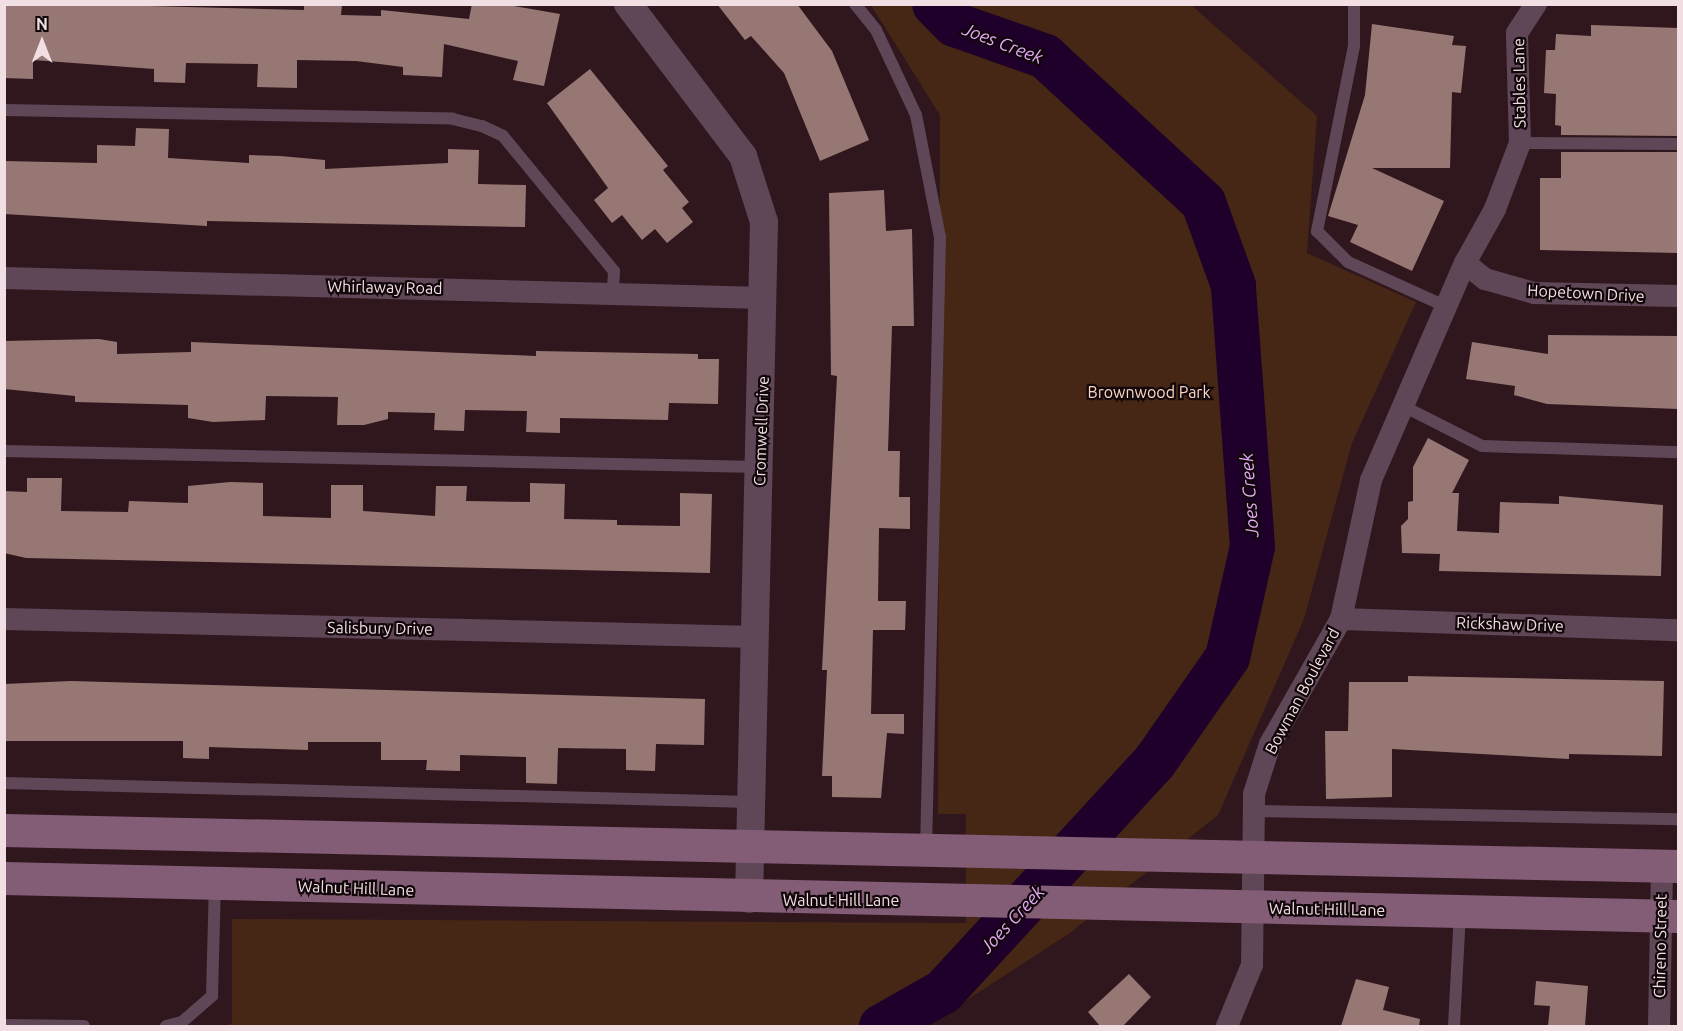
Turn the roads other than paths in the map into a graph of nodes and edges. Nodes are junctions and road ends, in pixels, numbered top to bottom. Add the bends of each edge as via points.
1 (628, 4) edge
2 (855, 4) edge
3 (1354, 4) edge
4 (1536, 4) edge
5 (4, 110) edge
6 (1520, 143) junction
7 (1678, 144) edge
8 (1465, 263) junction
9 (4, 278) edge
10 (614, 293) junction
11 (1678, 296) edge
12 (765, 298) junction
13 (1445, 306) junction
14 (1401, 405) junction
15 (4, 451) edge
16 (1678, 452) edge
17 (760, 467) junction
18 (4, 619) edge
19 (1341, 619) junction
20 (1678, 630) edge
21 (756, 637) junction
22 (4, 783) edge
23 (751, 802) junction
24 (1254, 810) junction
25 (1678, 819) edge
26 (4, 830) edge
27 (216, 834) junction
28 (749, 845) junction
29 (926, 848) junction
30 (1251, 856) junction
31 (1670, 865) edge
32 (4, 878) edge
33 (215, 884) junction
34 (749, 899) junction
35 (1252, 907) junction
36 (1460, 912) junction
37 (1670, 916) edge
38 (4, 1025) edge
39 (84, 1026) edge
40 (166, 1026) edge
41 (1227, 1026) edge
42 (1454, 1026) edge
43 (1659, 1026) edge

1 - 12 street, Cromwell Drive via 743,156 764,222
2 - 29 lane via 876,30 916,114 940,237
3 - 13 lane via 1354,46 1317,231 1348,262
4 - 6 street, Stables Lane via 1517,33
5 - 10 lane via 453,119 482,126 503,136 614,271
6 - 7 lane
6 - 8 street, Stables Lane via 1495,209
8 - 11 street, Hopetown Drive via 1485,279 1534,293
8 - 13 street, Bowman Boulevard
9 - 10 street, Whirlaway Road
10 - 12 street, Whirlaway Road
12 - 17 street, Cromwell Drive
13 - 14 street, Bowman Boulevard
14 - 16 lane via 1482,446
14 - 19 street, Bowman Boulevard via 1371,480
15 - 17 lane
17 - 21 street, Cromwell Drive
18 - 21 street, Salisbury Drive
19 - 20 street, Rickshaw Drive
19 - 24 street, Bowman Boulevard via 1270,744
21 - 23 street, Cromwell Drive
22 - 23 lane
23 - 28 street, Cromwell Drive
24 - 25 lane
24 - 30 street, Bowman Boulevard
26 - 27 main road
27 - 28 main road
27 - 33 main road
28 - 29 main road
28 - 34 street, Cromwell Drive
29 - 30 main road
30 - 31 main road
30 - 35 street, Bowman Boulevard
31 - 37 street, Chireno Street
32 - 33 main road, Walnut Hill Lane
33 - 34 main road, Walnut Hill Lane
33 - 40 lane via 212,996 182,1022
34 - 35 main road, Walnut Hill Lane
35 - 36 main road, Walnut Hill Lane
35 - 41 street, Bowman Boulevard via 1251,965
36 - 37 main road, Walnut Hill Lane
36 - 42 lane
37 - 43 street, Chireno Street
38 - 39 lane

